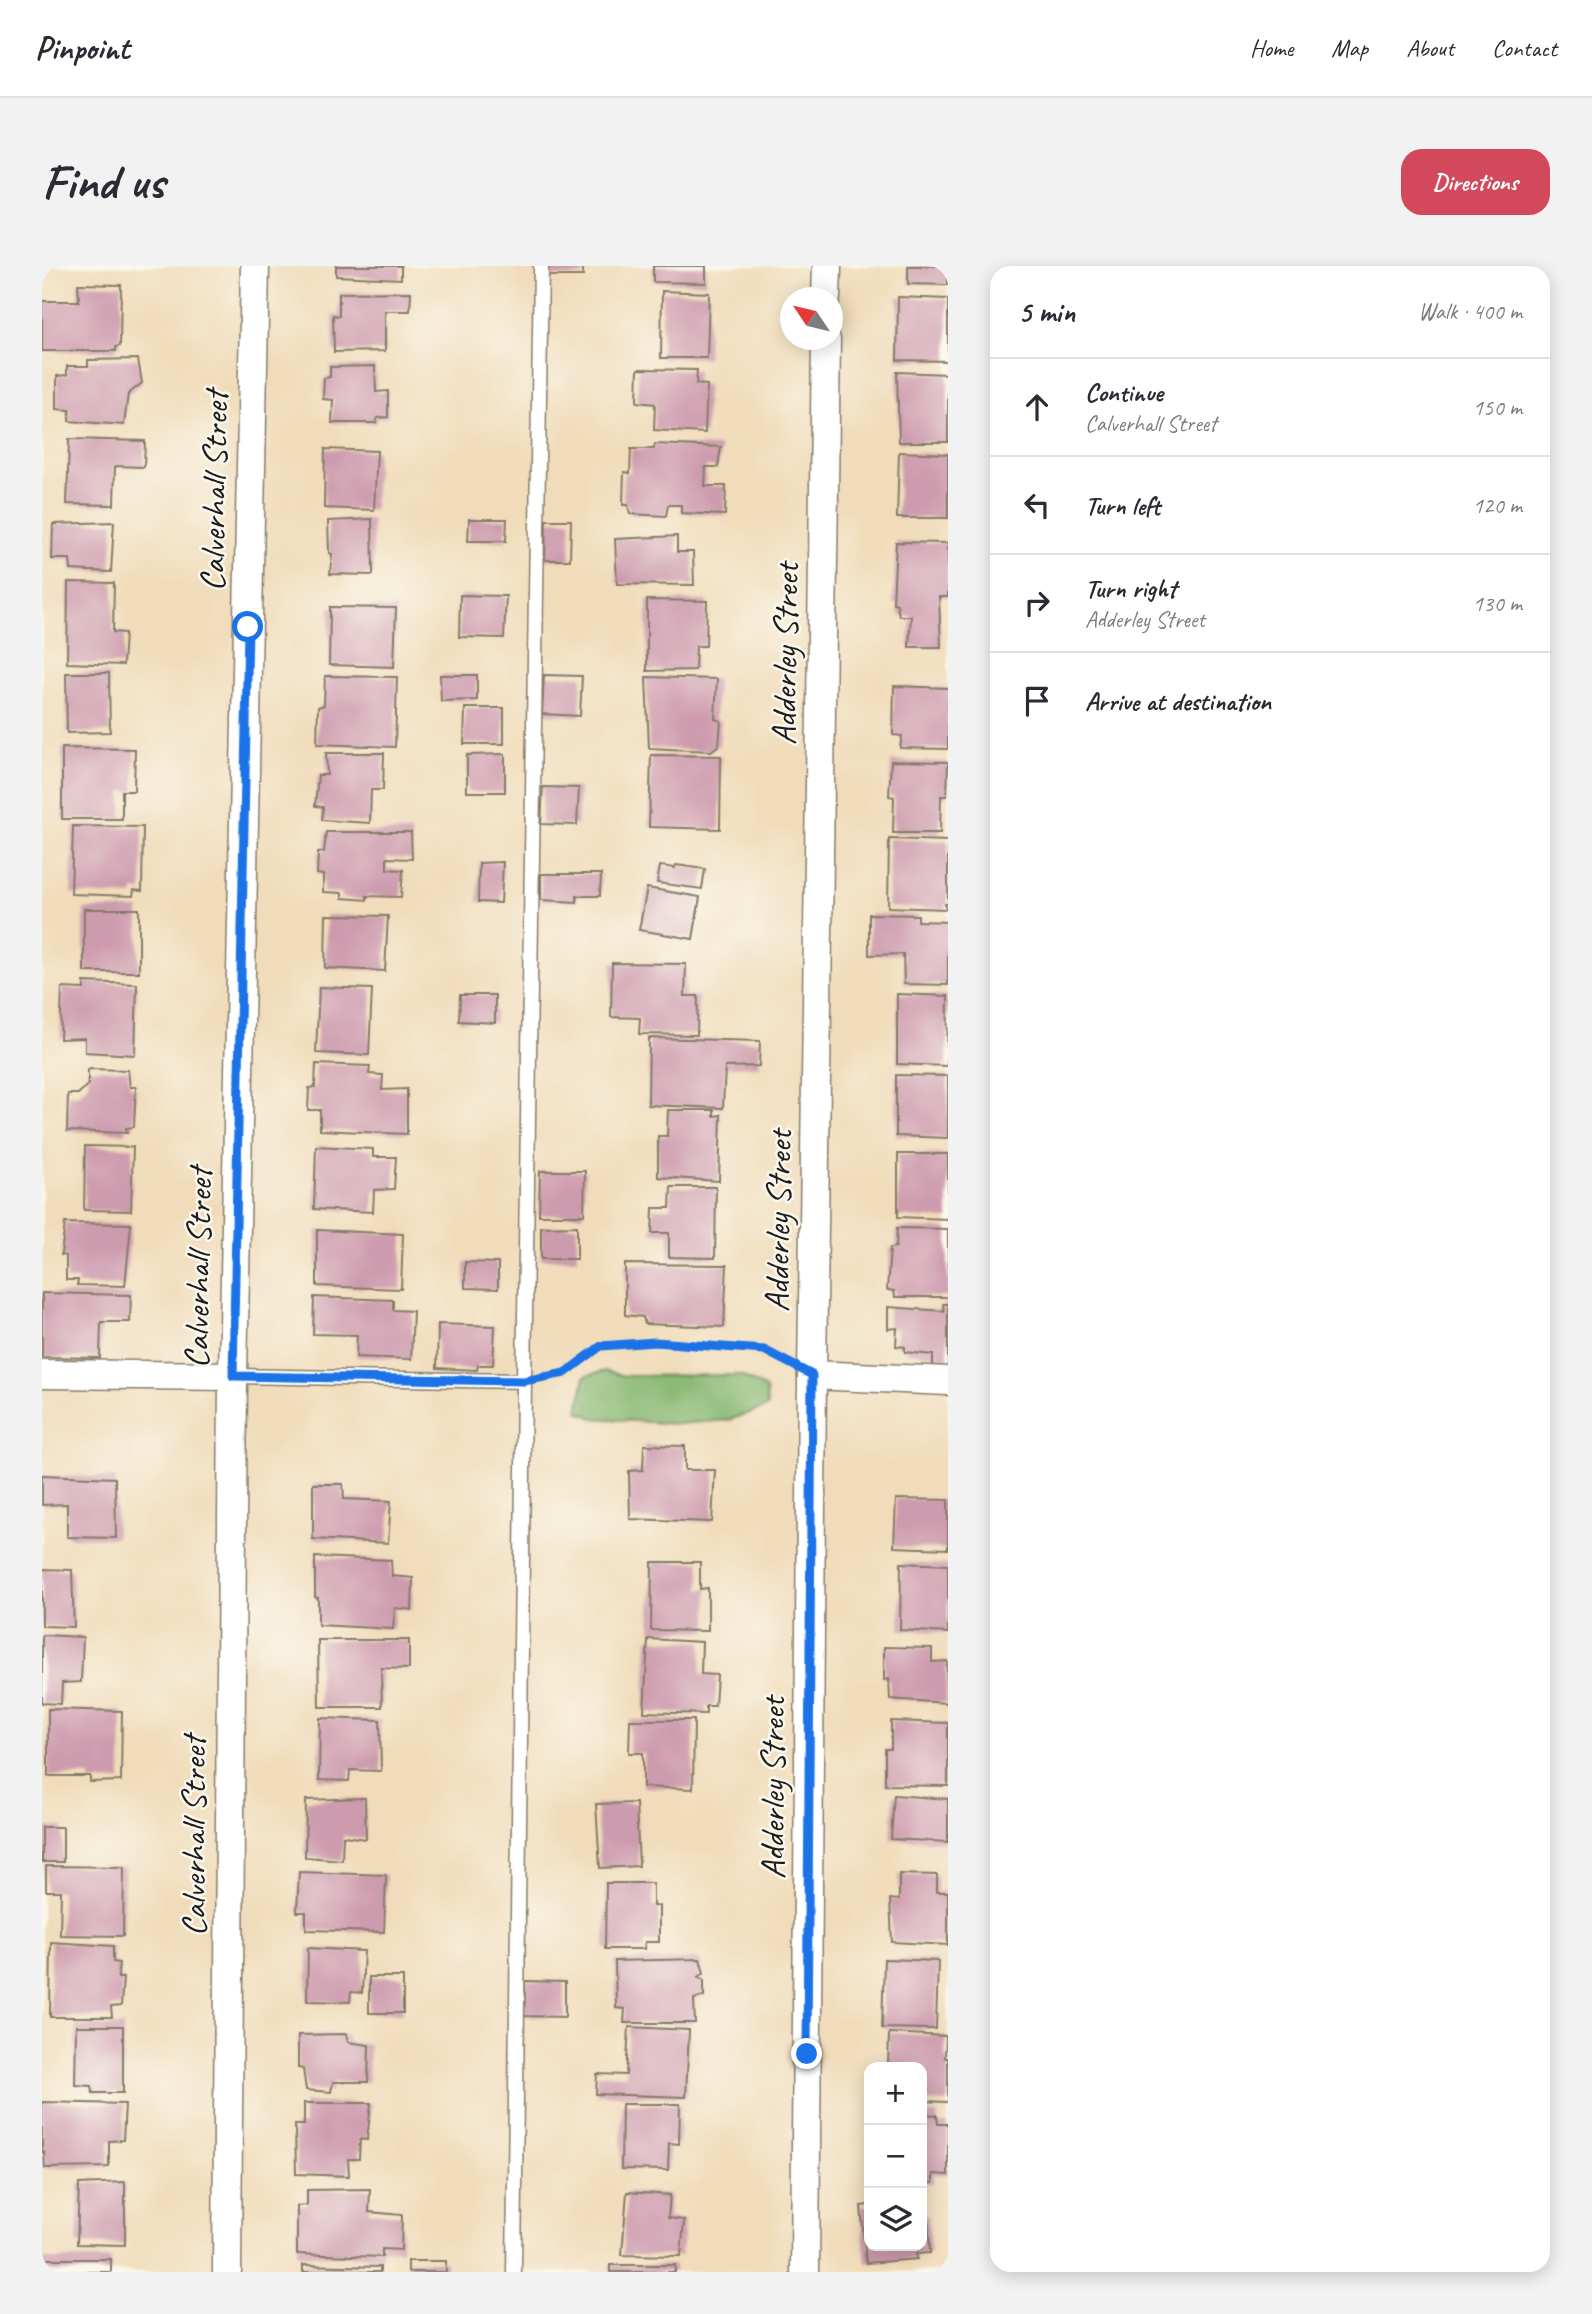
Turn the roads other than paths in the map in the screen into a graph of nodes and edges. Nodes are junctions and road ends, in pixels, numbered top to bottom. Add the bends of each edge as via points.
1 (255, 266) edge
2 (541, 266) edge
3 (827, 266) edge
4 (826, 287) edge
5 (826, 350) edge
6 (42, 1374) edge
7 (812, 1375) junction
8 (233, 1376) junction
9 (524, 1381) junction
10 (948, 1381) edge
11 (227, 2272) edge
12 (514, 2272) edge
13 (805, 2272) edge

1 - 8 street, Calverhall Street
2 - 9 lane
3 - 4 street
5 - 7 street, Adderley Street
6 - 8 street
7 - 10 street
7 - 13 street, Adderley Street
8 - 9 lane
8 - 11 street, Calverhall Street
9 - 12 lane

